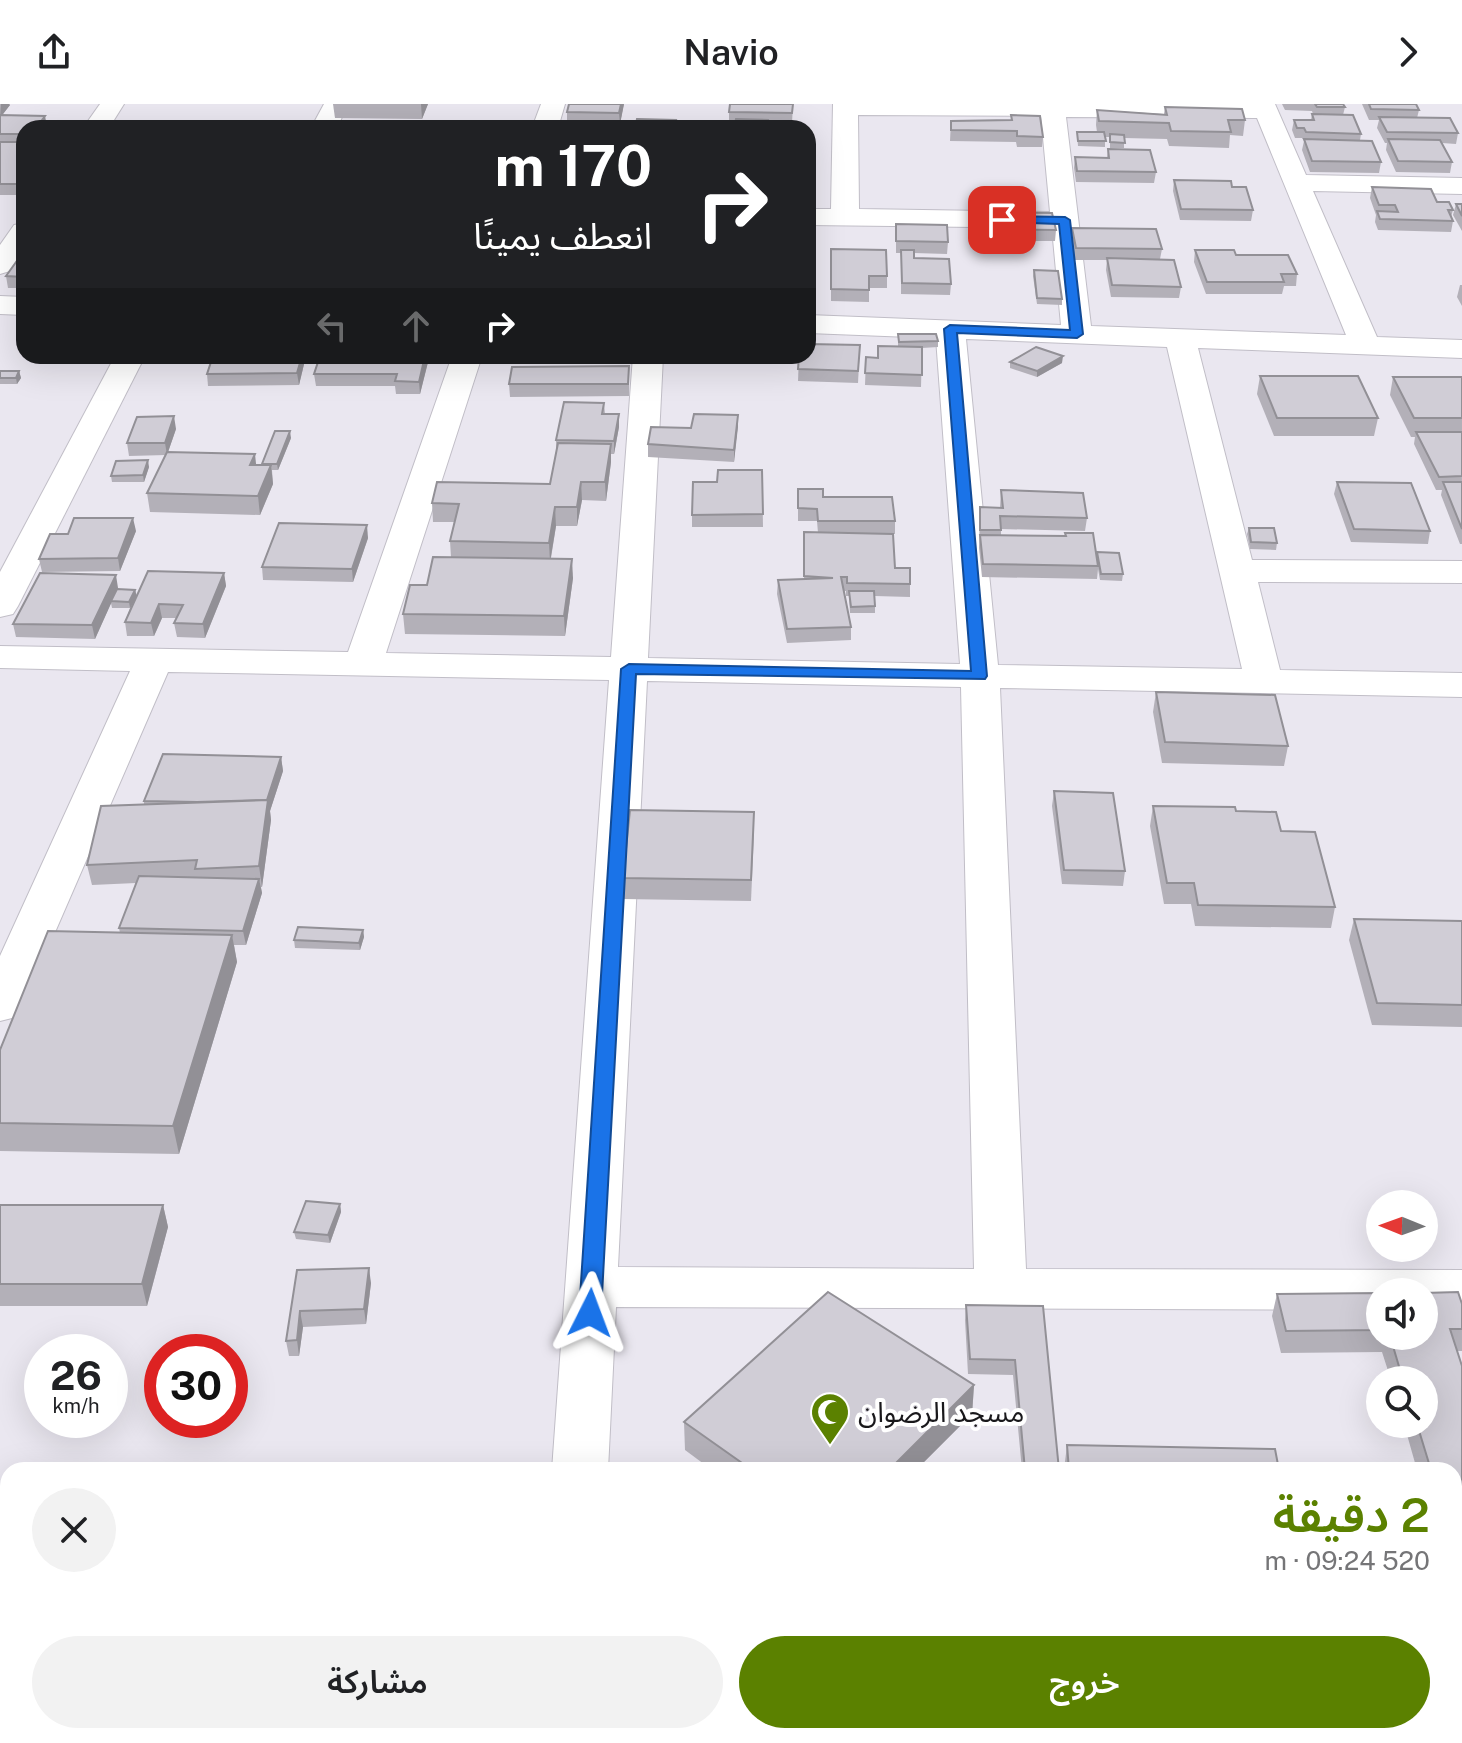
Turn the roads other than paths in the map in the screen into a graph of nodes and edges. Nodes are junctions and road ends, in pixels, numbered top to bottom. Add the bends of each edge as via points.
1 (845, 105) edge
2 (1052, 106) edge
3 (1264, 108) edge
4 (1296, 183) junction
5 (1462, 186) edge
6 (816, 217) edge
7 (845, 218) junction
8 (1065, 220) junction
9 (16, 242) edge
10 (0, 265) edge
11 (816, 324) edge
12 (950, 329) junction
13 (1077, 334) junction
14 (1180, 338) junction
15 (1365, 345) junction
16 (1462, 349) edge
17 (126, 364) edge
18 (464, 364) edge
19 (648, 364) edge
20 (1237, 571) junction
21 (1462, 572) edge
22 (0, 606) edge
23 (0, 657) edge
24 (154, 660) junction
25 (363, 664) junction
26 (629, 669) junction
27 (980, 676) junction
28 (1264, 681) junction
29 (1455, 685) edge
30 (1462, 723) edge
31 (0, 1006) edge
32 (591, 1287) junction
33 (1001, 1290) junction
34 (1462, 1290) edge
35 (580, 1462) edge

1 - 2 street
1 - 7 street
2 - 3 street
2 - 8 street
3 - 4 street
4 - 5 street
4 - 15 street
6 - 7 street
7 - 8 street
8 - 13 street
9 - 10 street
11 - 12 street
12 - 13 street
12 - 27 street
13 - 14 street
14 - 15 street
14 - 20 street
15 - 16 street
17 - 22 street
18 - 25 street
19 - 26 street
20 - 21 street
20 - 28 street
23 - 24 street
24 - 25 street
24 - 31 street
25 - 26 street
26 - 27 street
26 - 32 street
27 - 28 street
27 - 33 street
28 - 29 street
29 - 30 street
32 - 33 street
32 - 35 street
33 - 34 street

